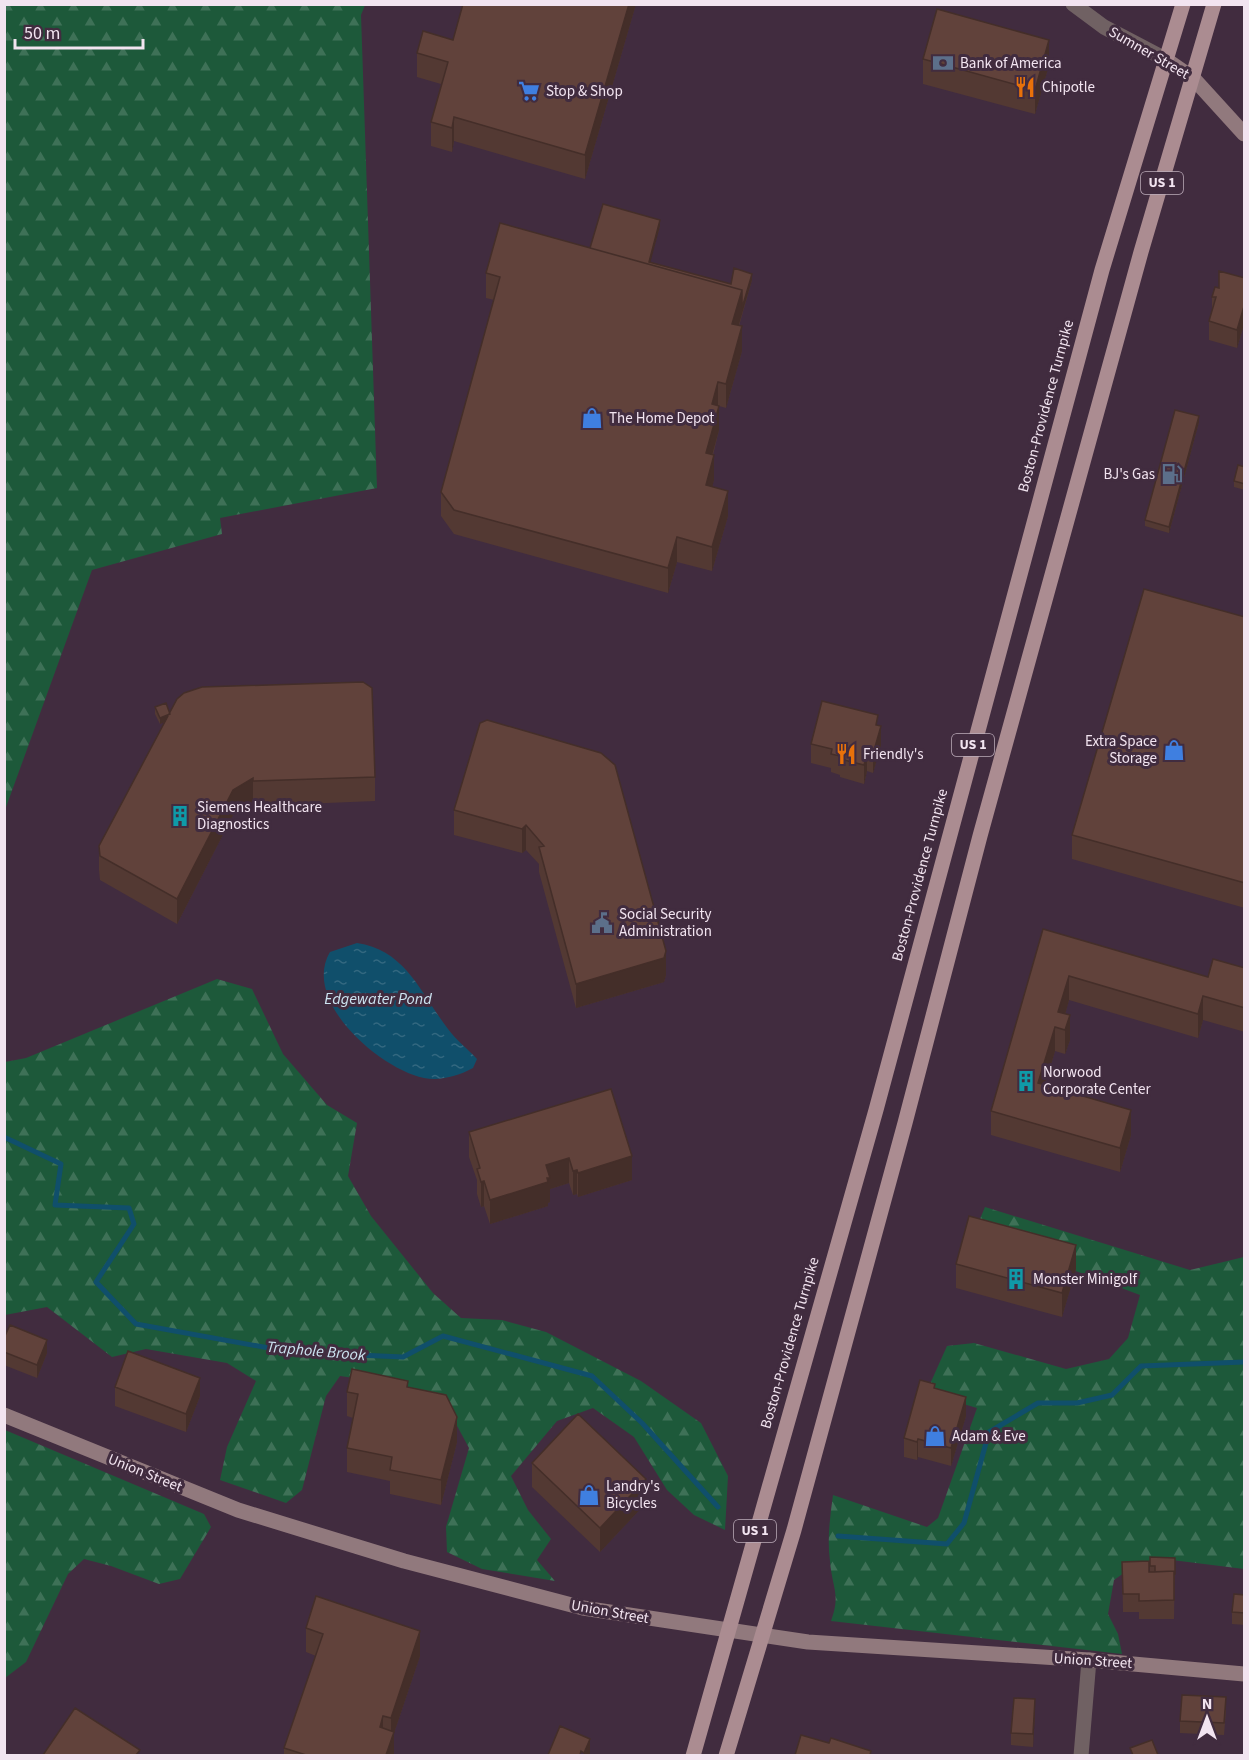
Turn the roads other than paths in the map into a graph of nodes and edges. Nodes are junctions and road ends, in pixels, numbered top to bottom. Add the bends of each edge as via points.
1 (1073, 4) edge
2 (1183, 4) edge
3 (1214, 4) edge
4 (1165, 59) junction
5 (1194, 79) junction
6 (1245, 134) edge
7 (4, 1415) edge
8 (727, 1630) junction
9 (764, 1636) junction
10 (1089, 1660) junction
11 (1245, 1674) edge
12 (693, 1755) edge
13 (726, 1755) edge
14 (1081, 1755) edge

1 - 4 street, Sumner Street via 1104,27
2 - 4 main road, Boston-Providence Turnpike / US 1
3 - 5 main road, US 1
4 - 5 main road, Sumner Street
4 - 8 main road, Boston-Providence Turnpike / US 1 via 1074,372 876,1110
5 - 6 main road, Sumner Street
5 - 9 main road, US 1 via 980,836
7 - 8 main road, Union Street via 238,1510 404,1561 583,1608
8 - 9 main road, Union Street
8 - 12 main road, Boston-Providence Turnpike / US 1
9 - 10 main road, Union Street
9 - 13 main road, US 1
10 - 11 main road, Union Street
10 - 14 street

